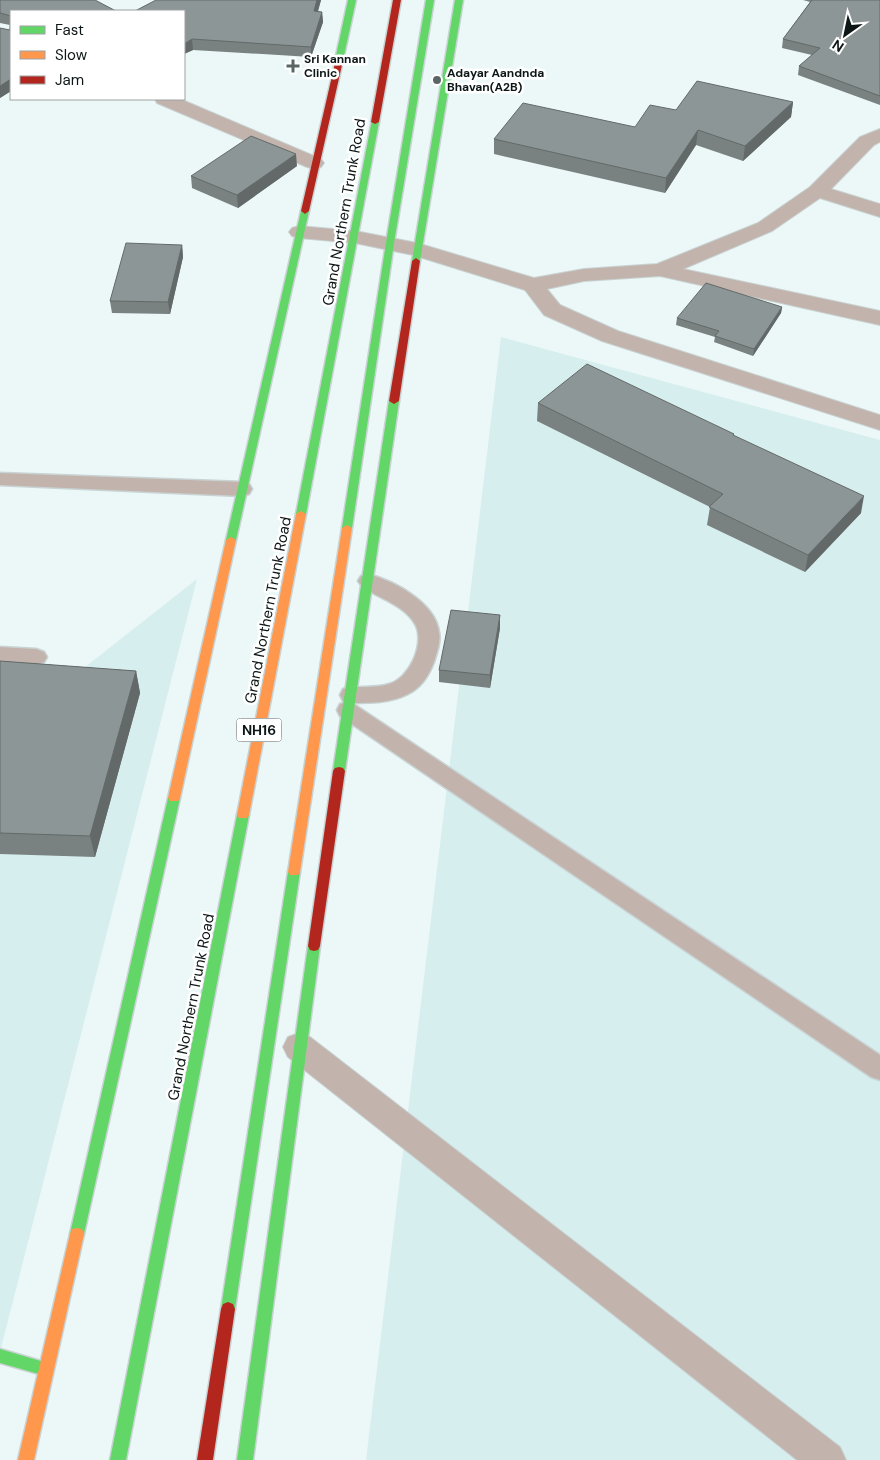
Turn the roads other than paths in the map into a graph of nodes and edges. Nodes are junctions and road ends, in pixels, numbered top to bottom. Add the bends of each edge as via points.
1 (352, 0) edge
2 (397, 0) edge
3 (430, 0) edge
4 (459, 0) edge
5 (166, 100) edge
6 (880, 135) edge
7 (314, 163) junction
8 (817, 191) junction
9 (880, 211) edge
10 (299, 232) junction
11 (355, 237) junction
12 (390, 244) junction
13 (417, 249) junction
14 (660, 270) junction
15 (533, 285) junction
16 (880, 318) edge
17 (880, 423) edge
18 (0, 480) edge
19 (242, 489) junction
20 (368, 581) junction
21 (0, 655) edge
22 (36, 657) dead end
23 (350, 703) junction
24 (299, 1047) junction
25 (880, 1069) edge
26 (0, 1356) edge
27 (46, 1368) junction
28 (26, 1460) edge
29 (118, 1460) edge
30 (205, 1460) edge
31 (244, 1460) edge
32 (827, 1460) edge

1 - 7 main road
2 - 11 main road, Grand Northern Trunk Road / NH16
3 - 12 main road
4 - 13 main road
5 - 7 street
6 - 8 street via 868,142
7 - 10 main road
8 - 9 street
8 - 14 street via 765,227
10 - 11 street
10 - 19 main road
11 - 12 street
11 - 29 main road, Grand Northern Trunk Road / NH16
12 - 13 street
12 - 30 main road
13 - 15 street
13 - 20 main road
14 - 15 street via 584,275
14 - 16 street
15 - 17 street via 552,310 610,336
18 - 19 lane
19 - 27 main road
20 - 23 main road
20 - 23 lane via 411,605 423,617 430,633 417,676 404,687 387,694
21 - 22 lane
23 - 24 main road
23 - 25 lane
24 - 31 main road
24 - 32 street
26 - 27 main road
27 - 28 main road

